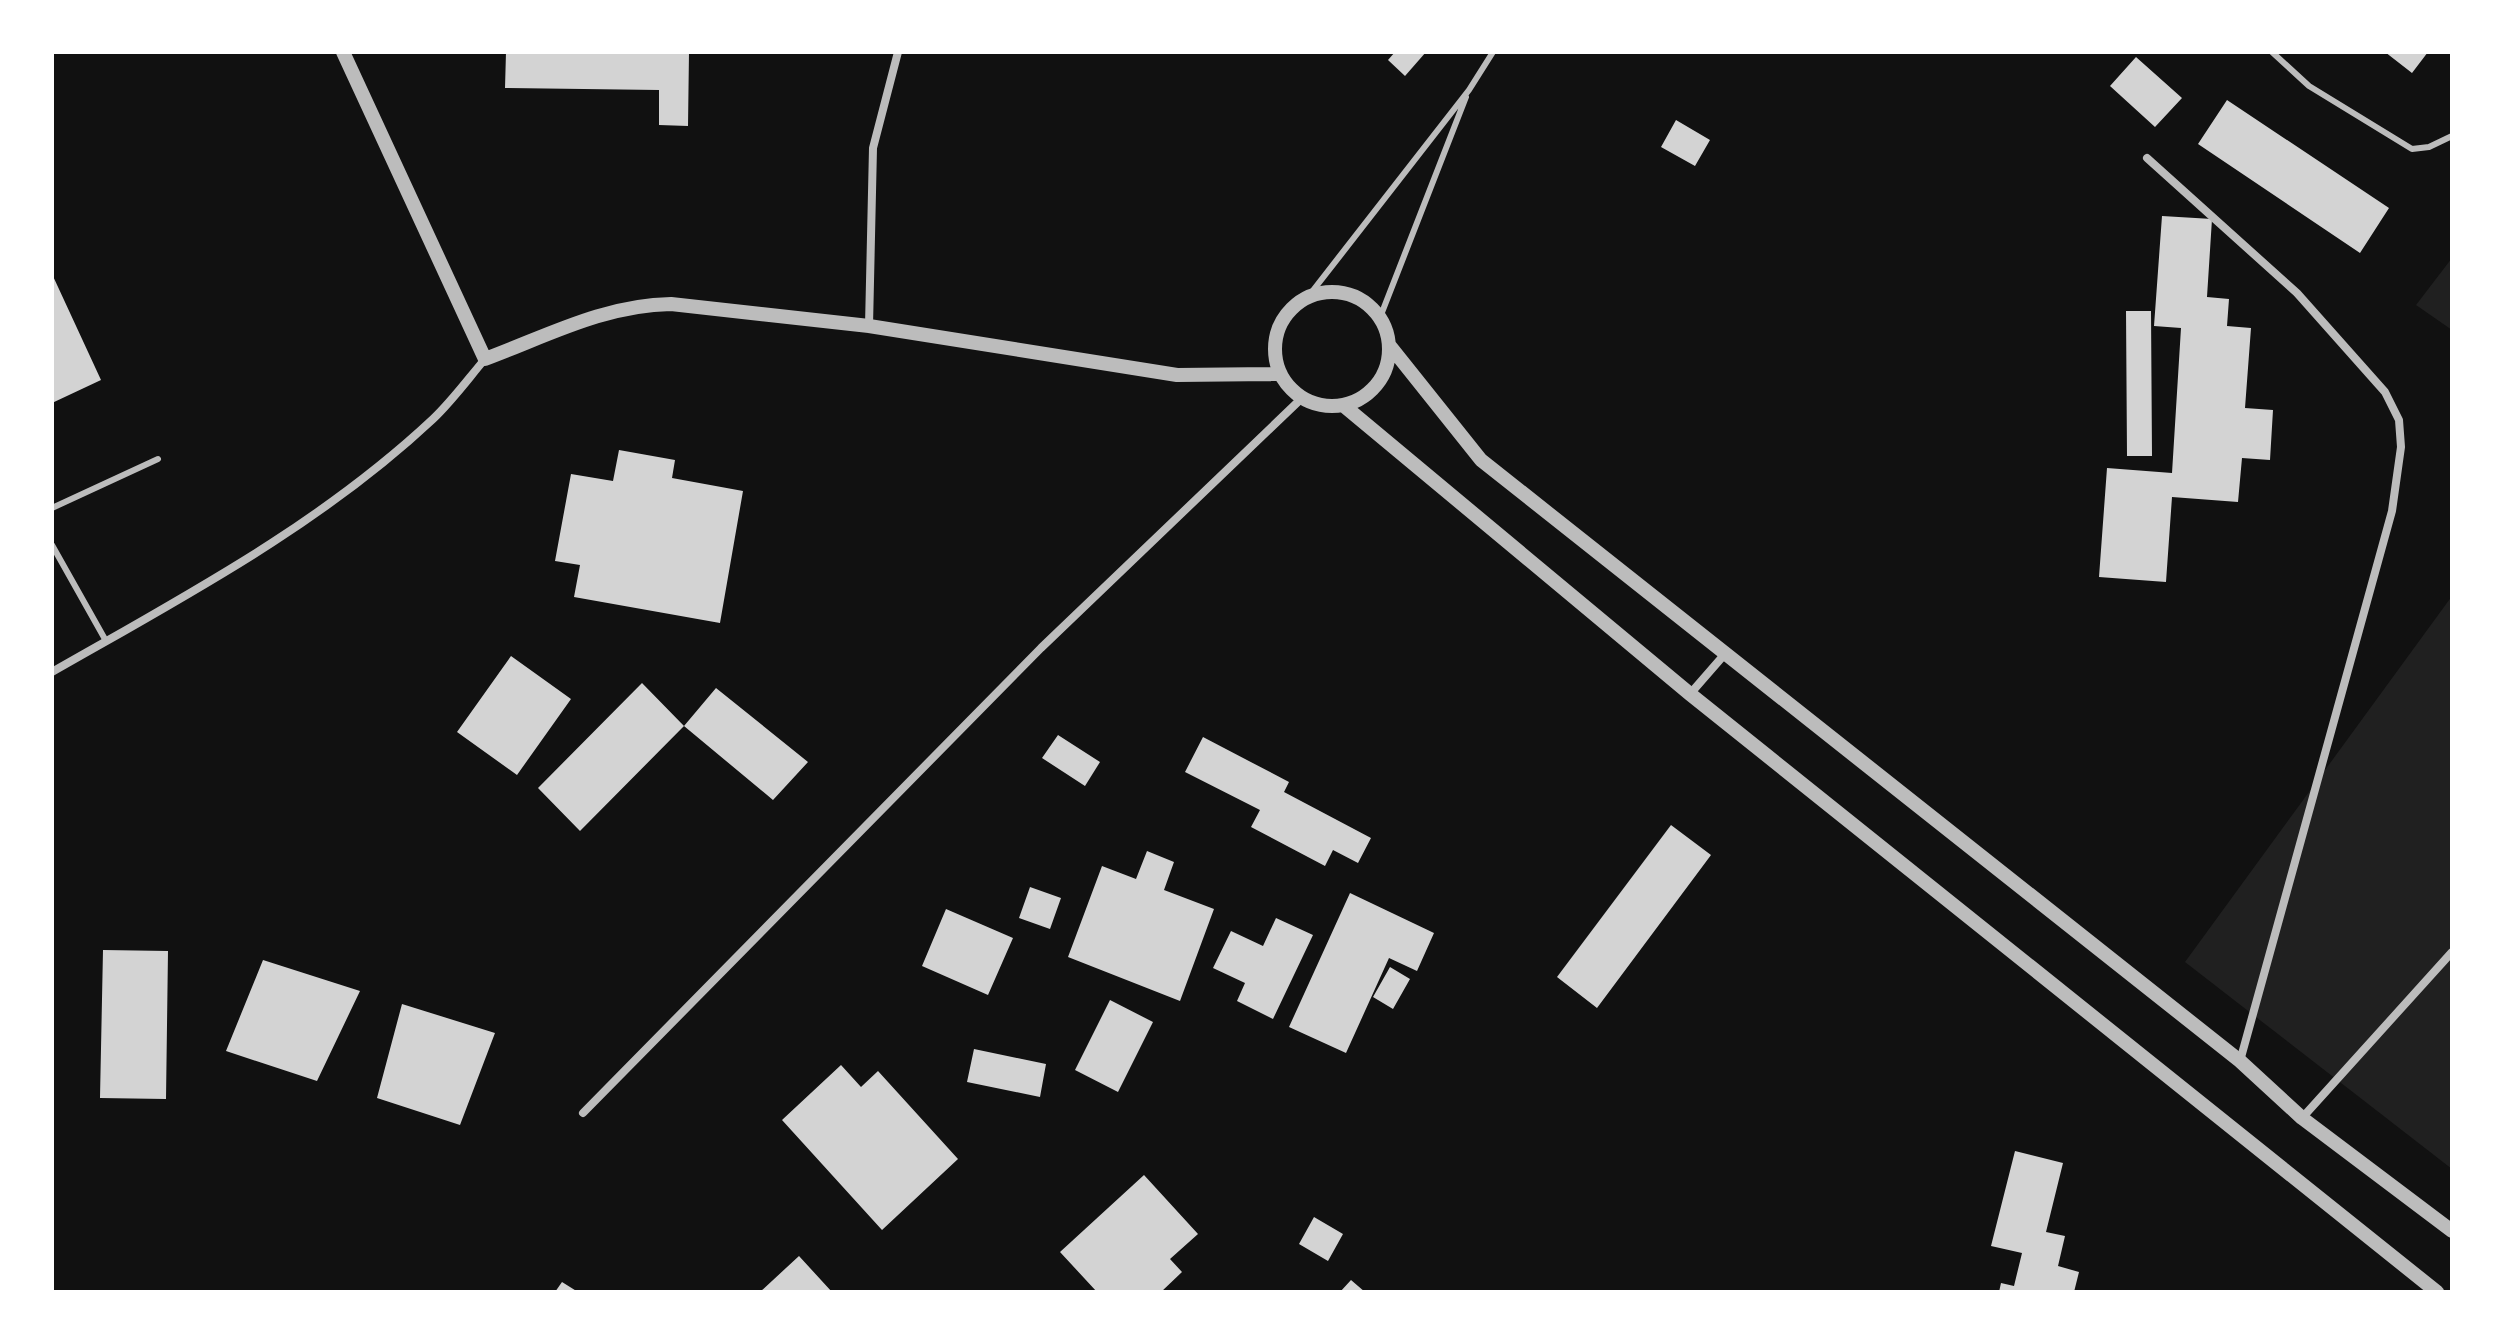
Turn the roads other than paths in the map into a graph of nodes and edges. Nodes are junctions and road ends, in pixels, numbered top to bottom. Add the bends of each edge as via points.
1 (343, 52) edge
2 (898, 52) edge
3 (1493, 52) edge
4 (2272, 52) edge
5 (1469, 90) junction
6 (2452, 136) edge
7 (2147, 158) dead end
8 (1311, 293) junction
9 (1381, 315) junction
10 (869, 326) junction
11 (1390, 346) junction
12 (485, 359) junction
13 (1280, 374) junction
14 (1302, 398) junction
15 (1343, 405) junction
16 (158, 459) dead end
17 (52, 508) edge
18 (52, 545) edge
19 (106, 641) junction
20 (1724, 655) junction
21 (52, 672) edge
22 (1690, 694) junction
23 (2452, 952) edge
24 (2240, 1061) junction
25 (583, 1113) dead end
26 (2302, 1118) junction
27 (2452, 1231) edge
28 (2437, 1292) edge

1 - 12 street
2 - 10 street via 873,148
3 - 5 lane
4 - 6 lane via 2309,86 2412,149
5 - 8 lane
5 - 9 lane
7 - 24 street via 2297,293 2385,392 2399,420 2401,447 2392,511
8 - 9 street via 1349,293
8 - 13 street via 1291,307 1278,327 1274,351
9 - 11 street
10 - 12 street via 644,305 601,312
10 - 13 street via 1177,375
11 - 15 street via 1382,378 1372,391
11 - 20 street via 1481,460
12 - 19 street via 436,417 365,479 267,548
13 - 14 street
14 - 15 street via 1322,406
14 - 25 street via 1041,648
15 - 22 street
16 - 17 lane
18 - 19 lane
19 - 21 street
20 - 22 street
20 - 24 street
22 - 28 street
23 - 26 street
24 - 26 street
26 - 27 street

